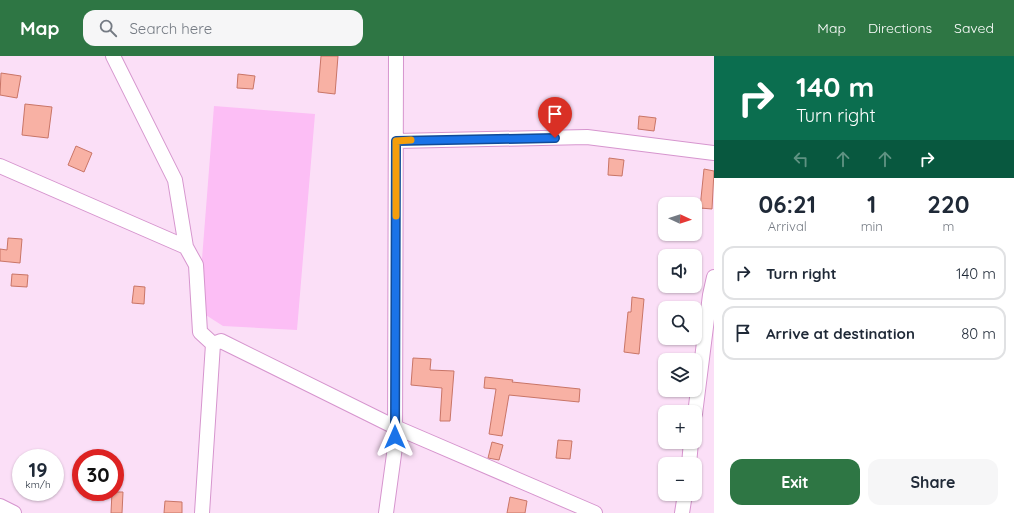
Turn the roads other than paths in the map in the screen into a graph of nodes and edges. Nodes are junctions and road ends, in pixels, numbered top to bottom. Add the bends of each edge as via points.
1 (113, 56) edge
2 (396, 56) edge
3 (396, 141) junction
4 (714, 153) edge
5 (0, 166) edge
6 (186, 247) junction
7 (714, 277) edge
8 (712, 296) edge
9 (213, 344) junction
10 (696, 405) edge
11 (395, 427) junction
12 (684, 501) edge
13 (0, 506) edge
14 (14, 513) edge
15 (202, 513) edge
16 (386, 513) edge
17 (595, 513) edge
18 (682, 513) edge

1 - 6 street via 175,180
2 - 3 street
3 - 4 street via 587,137
3 - 11 street
5 - 6 street
6 - 9 street via 196,265 200,332
7 - 8 street
8 - 10 street
9 - 11 street via 221,341
9 - 15 street
11 - 16 street via 395,447
11 - 17 street
12 - 18 street
13 - 14 street

